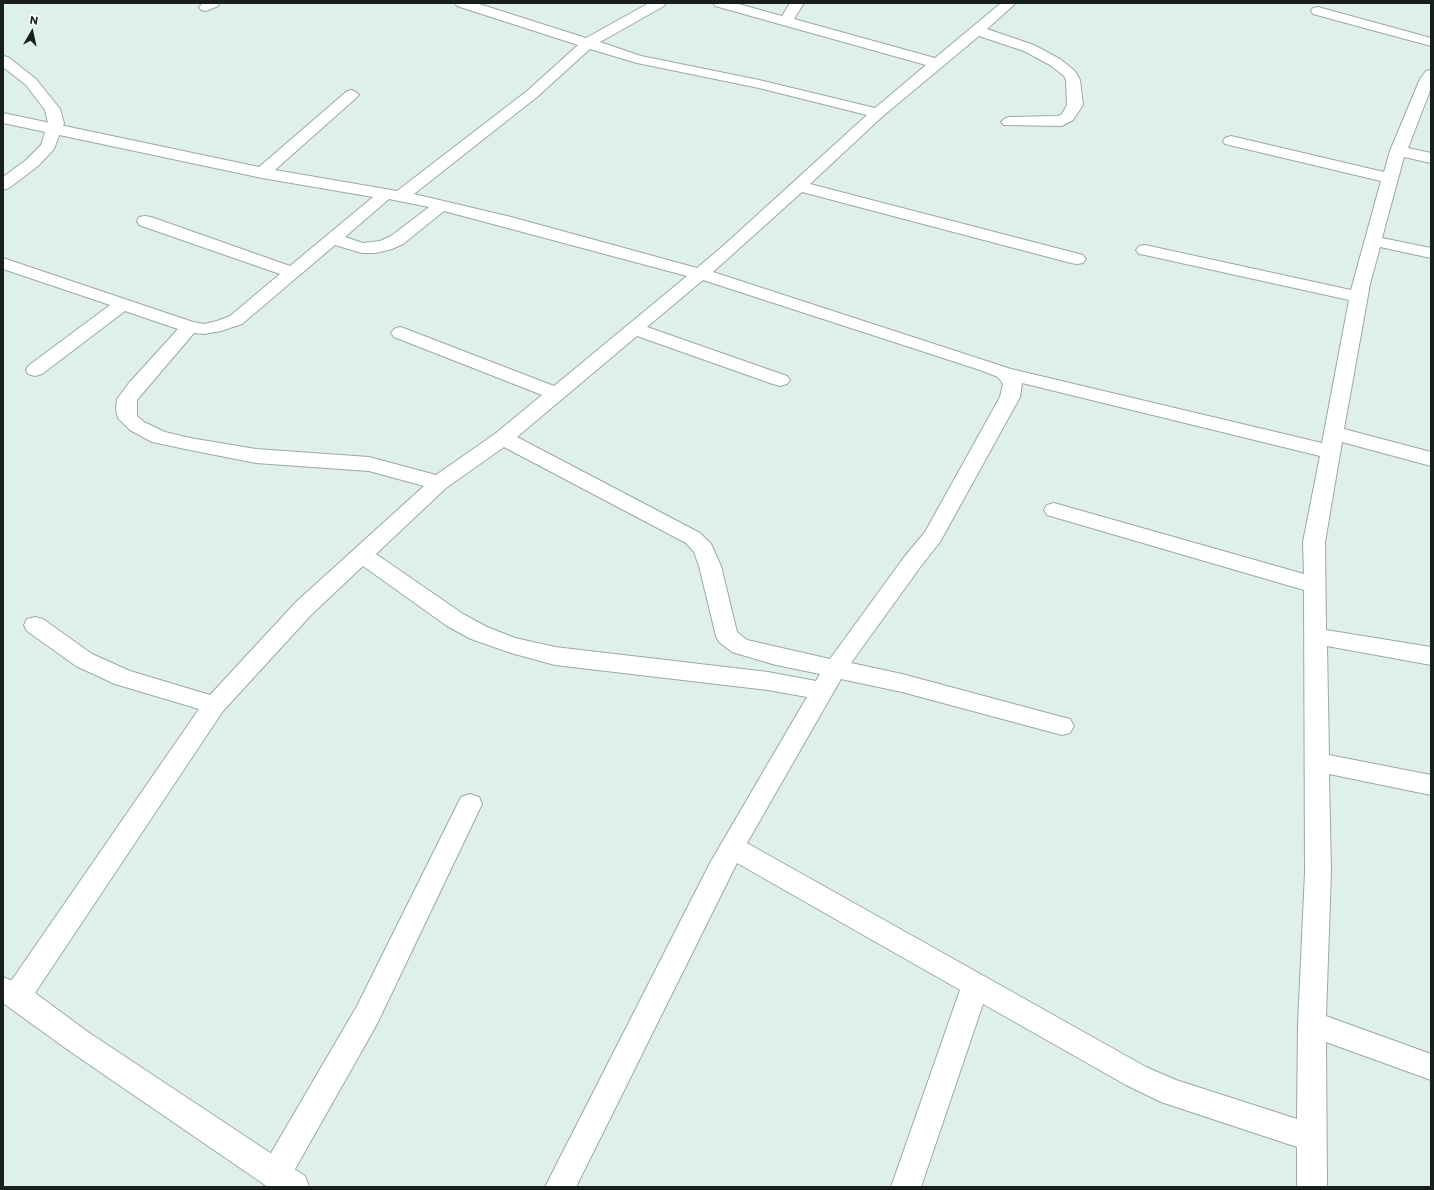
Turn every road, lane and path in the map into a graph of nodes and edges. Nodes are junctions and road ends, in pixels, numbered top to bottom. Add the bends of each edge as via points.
1 (462, 3) edge
2 (659, 3) edge
3 (720, 3) edge
4 (797, 3) edge
5 (1009, 3) edge
6 (513, 7) dead end
7 (1318, 11) dead end
8 (501, 16) junction
9 (786, 21) junction
10 (976, 30) junction
11 (588, 42) junction
12 (1431, 42) edge
13 (3, 60) edge
14 (936, 63) junction
15 (1429, 81) edge
16 (351, 95) dead end
17 (878, 113) junction
18 (3, 118) edge
19 (1009, 122) dead end
20 (55, 130) junction
21 (1230, 141) dead end
22 (1398, 151) junction
23 (1431, 158) edge
24 (262, 172) junction
25 (1390, 178) junction
26 (3, 185) edge
27 (799, 186) junction
28 (393, 195) junction
29 (440, 205) junction
30 (145, 221) dead end
31 (333, 239) junction
32 (1373, 241) junction
33 (1145, 250) dead end
34 (1431, 253) edge
35 (1077, 259) dead end
36 (3, 263) edge
37 (292, 272) junction
38 (701, 274) junction
39 (1358, 297) junction
40 (123, 304) junction
41 (190, 327) junction
42 (634, 329) junction
43 (400, 334) dead end
44 (35, 370) dead end
45 (1005, 374) junction
46 (780, 380) dead end
47 (558, 394) junction
48 (503, 438) junction
49 (1332, 443) junction
50 (1431, 459) edge
51 (439, 483) junction
52 (1054, 510) dead end
53 (362, 555) junction
54 (1315, 585) junction
55 (35, 625) dead end
56 (1315, 636) junction
57 (1431, 656) edge
58 (835, 669) junction
59 (821, 691) junction
60 (215, 704) junction
61 (1062, 726) dead end
62 (1316, 762) junction
63 (1431, 785) edge
64 (470, 804) dead end
65 (732, 847) junction
66 (976, 984) junction
67 (10, 992) edge
68 (1312, 1024) junction
69 (1431, 1067) edge
70 (1312, 1138) junction
71 (284, 1181) edge
72 (560, 1187) edge
73 (906, 1187) edge
74 (1312, 1187) edge

1 - 8 street
2 - 11 street
3 - 9 street
4 - 9 street
5 - 10 street
6 - 8 street
7 - 12 street
8 - 11 street
9 - 14 street
10 - 14 street
10 - 19 street via 1029,48 1055,62 1070,74 1073,80 1075,105 1068,118 1062,121
11 - 17 street via 661,65 758,84
11 - 28 street via 532,94 472,142
13 - 20 street via 31,82 52,109
14 - 17 street
15 - 22 street
16 - 24 street
17 - 27 street
18 - 20 street
20 - 24 street
20 - 26 street via 48,146 32,163
21 - 25 street
22 - 23 street
22 - 25 street
24 - 28 street
25 - 32 street
27 - 35 street
27 - 38 street
28 - 29 street
28 - 31 street
29 - 31 street via 397,240 386,245 362,248
29 - 38 street
30 - 37 street
31 - 37 street
32 - 34 street
32 - 39 street
33 - 39 street
36 - 40 street
37 - 41 street via 236,320 204,329
38 - 42 street
38 - 45 street
39 - 49 street
40 - 41 street
40 - 44 street
41 - 51 street via 127,399 128,418 137,426 160,437 190,444 256,456 369,464
42 - 46 street
42 - 47 street
43 - 47 street
45 - 49 street
45 - 58 street via 1013,384 1010,397 933,537
47 - 48 street
48 - 51 street
48 - 58 street via 693,538 703,549 710,566 727,636 740,646
49 - 50 street
49 - 54 street via 1314,542
51 - 53 street
52 - 54 street
53 - 59 street via 455,620 511,646 555,656 768,681
53 - 60 street via 304,608
54 - 56 street
55 - 60 street via 84,660 123,678
56 - 57 street
56 - 62 street
58 - 59 street
58 - 61 street via 902,683
59 - 65 street
60 - 67 street
62 - 63 street
62 - 68 street via 1318,872
64 - 71 street
65 - 66 street
65 - 72 street
66 - 70 street via 1136,1076 1171,1092
66 - 73 street
67 - 71 street
68 - 69 street
68 - 70 street
70 - 74 street

